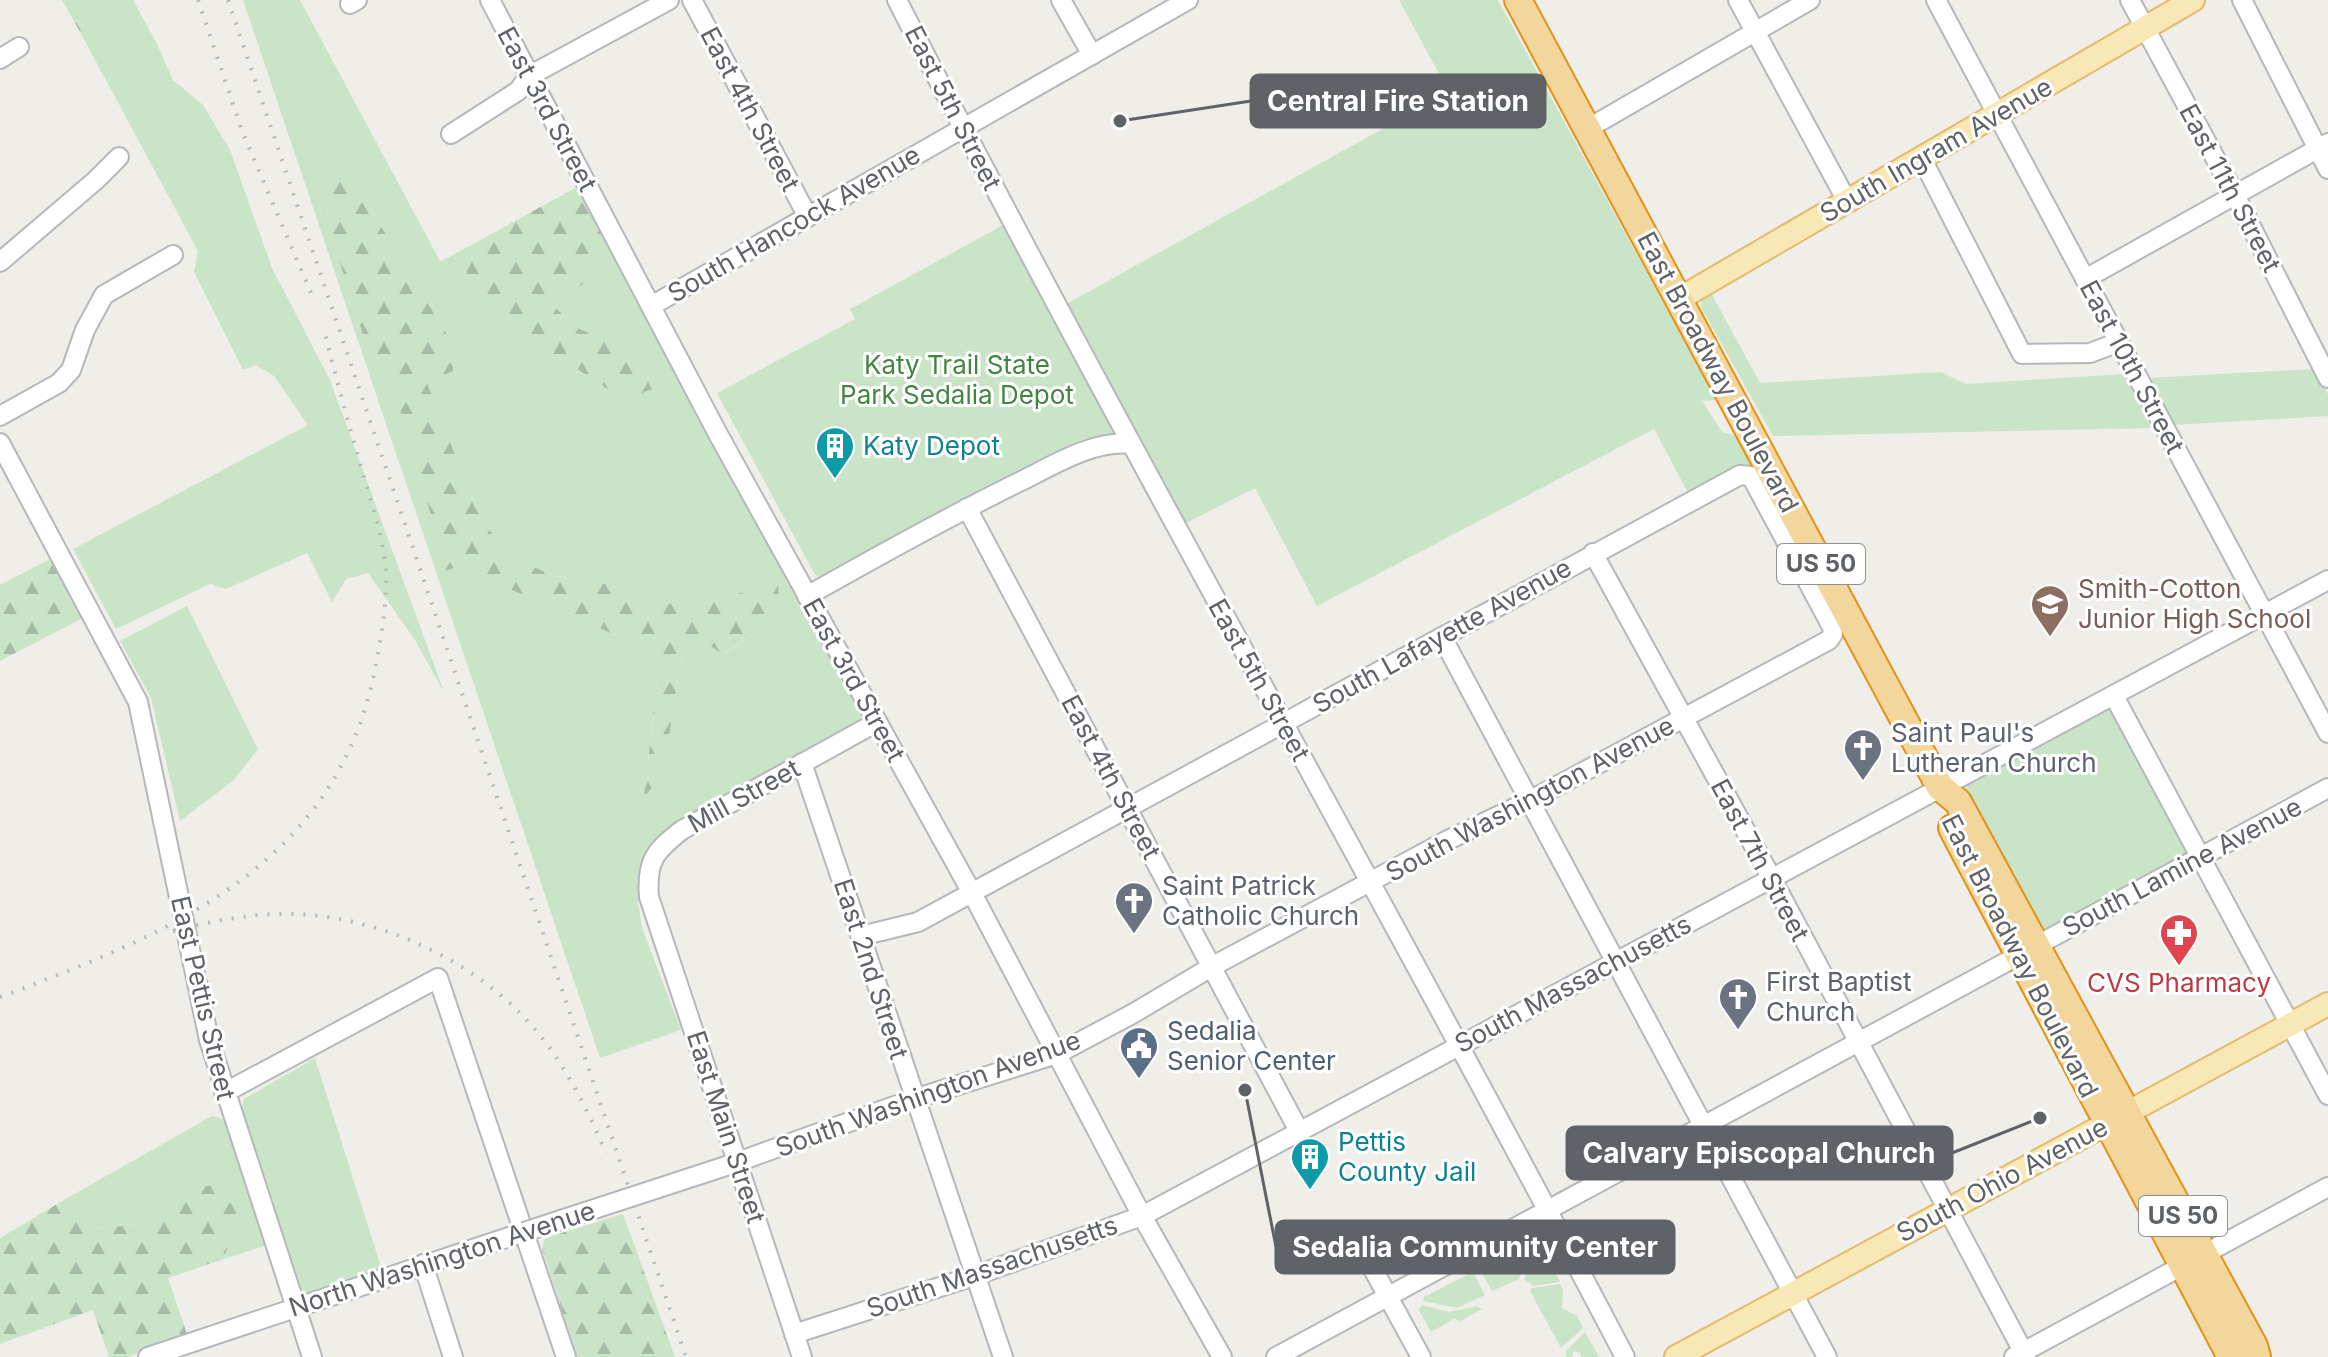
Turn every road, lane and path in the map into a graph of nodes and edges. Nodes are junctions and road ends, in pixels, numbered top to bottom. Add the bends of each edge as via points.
1 (490, 0) edge
2 (669, 0) edge
3 (692, 0) edge
4 (897, 0) edge
5 (1061, 0) edge
6 (1188, 0) edge
7 (1518, 0) edge
8 (1738, 0) edge
9 (1810, 0) edge
10 (1936, 0) edge
11 (2130, 0) edge
12 (2193, 0) edge
13 (2242, 0) edge
14 (2145, 28) junction
15 (1755, 32) junction
16 (19, 47) dead end
17 (1092, 55) junction
18 (0, 59) edge
19 (529, 76) junction
20 (1997, 114) junction
21 (963, 129) junction
22 (1587, 129) junction
23 (451, 134) dead end
24 (2323, 146) edge
25 (119, 157) dead end
26 (1921, 157) junction
27 (2328, 169) edge
28 (2235, 195) junction
29 (1847, 201) junction
30 (808, 217) junction
31 (173, 255) dead end
32 (0, 262) edge
33 (2085, 279) junction
34 (1679, 299) junction
35 (651, 306) junction
36 (2119, 342) junction
37 (2328, 378) edge
38 (0, 416) edge
39 (0, 443) edge
40 (1131, 444) junction
41 (967, 508) junction
42 (1593, 553) junction
43 (2328, 580) edge
44 (807, 596) junction
45 (2265, 615) junction
46 (1833, 634) joint
47 (1442, 637) junction
48 (2114, 696) junction
49 (1683, 718) junction
50 (877, 722) junction
51 (1283, 724) junction
52 (2328, 733) edge
53 (802, 763) junction
54 (1940, 787) junction
55 (2328, 788) edge
56 (1529, 801) junction
57 (1129, 809) junction
58 (2199, 857) junction
59 (1771, 877) junction
60 (1370, 884) junction
61 (972, 893) junction
62 (649, 897) joint
63 (861, 936) junction
64 (2028, 950) junction
65 (1616, 961) junction
66 (1213, 966) junction
67 (2328, 1004) edge
68 (2290, 1024) junction
69 (1858, 1042) junction
70 (1458, 1046) junction
71 (1057, 1054) junction
72 (224, 1093) junction
73 (2328, 1095) edge
74 (914, 1099) junction
75 (2118, 1118) junction
76 (1703, 1126) junction
77 (1299, 1131) junction
78 (732, 1164) junction
79 (2328, 1187) edge
80 (1547, 1209) junction
81 (1947, 1210) junction
82 (1142, 1216) junction
83 (524, 1232) junction
84 (1356, 1238) dead end
85 (2193, 1259) junction
86 (423, 1264) junction
87 (974, 1276) junction
88 (1793, 1294) junction
89 (1388, 1297) junction
90 (295, 1307) junction
91 (794, 1334) junction
92 (2021, 1355) edge
93 (148, 1357) edge
94 (312, 1357) edge
95 (453, 1357) edge
96 (566, 1357) edge
97 (802, 1357) edge
98 (1003, 1357) edge
99 (1222, 1357) edge
100 (1276, 1357) edge
101 (1421, 1357) edge
102 (1625, 1357) edge
103 (1676, 1357) edge
104 (1827, 1357) edge
105 (2231, 1357) edge
106 (2257, 1357) edge

1 - 19 street, East 3rd Street
2 - 19 street
3 - 30 street, East 4th Street
4 - 21 street, East 5th Street
5 - 17 street
6 - 17 street, South Hancock Avenue
7 - 22 highway, East Broadway Boulevard / US 50
8 - 15 street
9 - 15 street
10 - 20 street, East 10th Street
11 - 14 street, East 11th Street
12 - 14 main road, South Ingram Avenue
13 - 24 street
14 - 20 main road, South Ingram Avenue
14 - 28 street, East 11th Street
15 - 22 street
15 - 29 street
16 - 18 street
17 - 21 street, South Hancock Avenue
19 - 23 street via 518,91
19 - 35 street, East 3rd Street
20 - 26 main road, South Ingram Avenue
20 - 33 street, East 10th Street
21 - 30 street, South Hancock Avenue
21 - 40 street, East 5th Street
22 - 34 highway, East Broadway Boulevard / US 50
24 - 27 street
24 - 28 street
25 - 32 street
26 - 29 main road, South Ingram Avenue
26 - 36 street via 2022,354 2090,353
28 - 33 street
28 - 37 street, East 11th Street
29 - 34 main road, South Ingram Avenue
30 - 35 street, South Hancock Avenue
31 - 38 street via 104,295 71,370 59,383
33 - 36 street, East 10th Street
34 - 54 highway, East Broadway Boulevard / US 50
35 - 44 street, East 3rd Street
36 - 45 street, East 10th Street
39 - 72 street, East Pettis Street via 138,702
40 - 41 street via 1093,448
40 - 51 street, East 5th Street
41 - 44 street
41 - 57 street, East 4th Street
42 - 46 street, South Lafayette Avenue via 1745,474 1751,476
42 - 47 street, South Lafayette Avenue
42 - 49 street, East 7th Street
43 - 45 street, South Massachusetts
44 - 50 street, East 3rd Street
45 - 48 street, South Massachusetts
45 - 52 street, East 10th Street
46 - 49 street, South Washington Avenue
47 - 51 street, South Lafayette Avenue
47 - 56 street
48 - 54 street, South Massachusetts
48 - 58 street
49 - 56 street, South Washington Avenue
49 - 59 street, East 7th Street
50 - 53 street, Mill Street
50 - 61 street, East 3rd Street
51 - 57 street, South Lafayette Avenue
51 - 60 street, East 5th Street
53 - 62 street, Mill Street via 659,847 651,863
53 - 63 street, East 2nd Street
54 - 59 street, South Massachusetts
54 - 64 highway, East Broadway Boulevard / US 50 via 1958,802
55 - 58 street, South Lamine Avenue
56 - 60 street, South Washington Avenue
56 - 65 street
57 - 61 street, South Lafayette Avenue
57 - 66 street, East 4th Street
58 - 64 street, South Lamine Avenue
58 - 68 street
59 - 65 street, South Massachusetts
59 - 69 street, East 7th Street
60 - 66 street, South Washington Avenue
60 - 70 street, East 5th Street
61 - 63 street, South Lafayette Avenue via 918,922
61 - 71 street, East 3rd Street
62 - 78 street, East Main Street
63 - 74 street, East 2nd Street
64 - 69 street, South Lamine Avenue
64 - 75 highway, East Broadway Boulevard / US 50
65 - 70 street, South Massachusetts
65 - 76 street
66 - 71 street, South Washington Avenue
66 - 77 street, East 4th Street
67 - 68 main road, South Ohio Avenue
68 - 73 street
68 - 75 main road, South Ohio Avenue
69 - 76 street, South Lamine Avenue
69 - 81 street, East 7th Street
70 - 77 street, South Massachusetts
70 - 80 street, East 5th Street
71 - 74 street, South Washington Avenue
71 - 82 street, East 3rd Street
72 - 83 street via 438,978
72 - 90 street, East Pettis Street
74 - 78 street, South Washington Avenue
74 - 87 street, East 2nd Street
75 - 81 main road, South Ohio Avenue
75 - 85 highway, US 50
76 - 80 street, South Lamine Avenue
76 - 88 street
77 - 82 street, South Massachusetts
78 - 83 street, North Washington Avenue, bridge
78 - 91 street, East Main Street
79 - 85 street
80 - 89 street, South Lamine Avenue
80 - 102 street, East 5th Street
81 - 88 main road, South Ohio Avenue
81 - 92 street, East 7th Street
82 - 87 street, South Massachusetts
82 - 99 street, East 3rd Street
83 - 86 street, North Washington Avenue
83 - 96 street
84 - 89 street
85 - 92 street
85 - 105 highway, US 50
85 - 106 highway, US 50
86 - 90 street, North Washington Avenue
86 - 95 street
87 - 91 street, South Massachusetts
87 - 98 street, East 2nd Street
88 - 103 main road, South Ohio Avenue
88 - 104 street
89 - 100 street, South Lamine Avenue
89 - 101 street
90 - 93 street, North Washington Avenue
90 - 94 street, East Pettis Street
91 - 97 street, East Main Street

